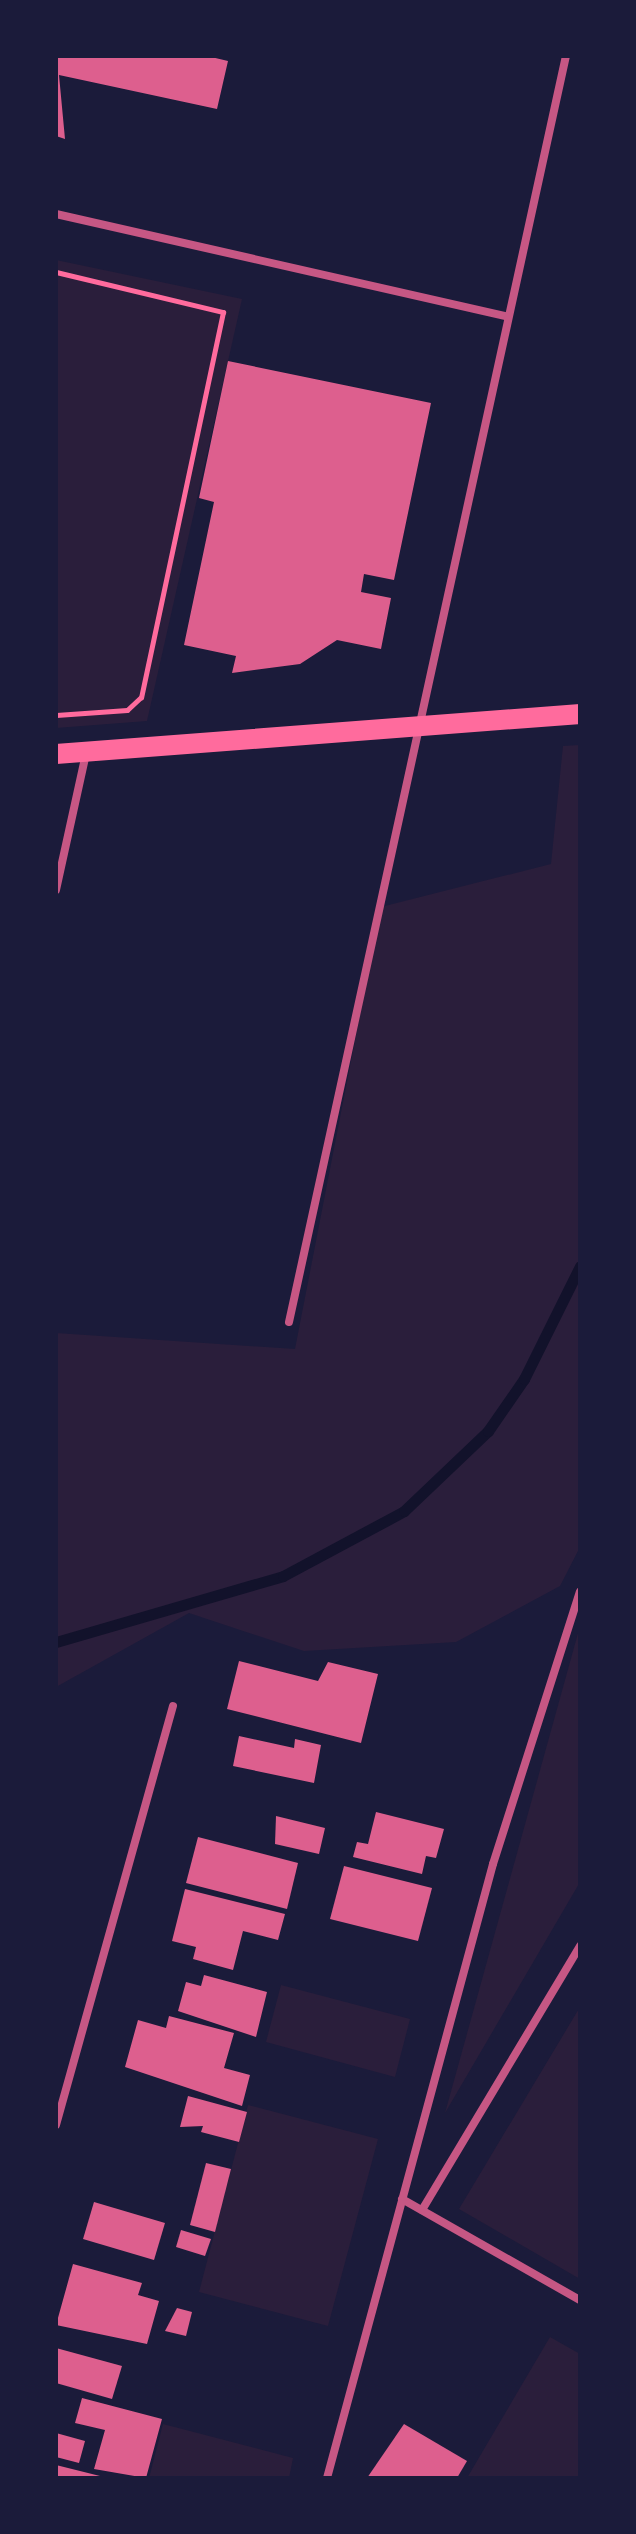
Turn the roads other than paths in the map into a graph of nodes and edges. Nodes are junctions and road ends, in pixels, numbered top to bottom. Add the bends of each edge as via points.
1 (566, 56) edge
2 (56, 214) edge
3 (506, 316) junction
4 (580, 714) edge
5 (415, 724) junction
6 (87, 752) junction
7 (56, 754) edge
8 (56, 890) edge
9 (289, 1322) dead end
10 (580, 1592) edge
11 (173, 1706) dead end
12 (580, 1946) edge
13 (56, 2125) edge
14 (402, 2199) junction
15 (422, 2210) junction
16 (580, 2300) edge
17 (327, 2478) edge

1 - 3 street
2 - 3 street
3 - 5 street
4 - 5 main road
5 - 6 main road
5 - 9 street
6 - 7 main road
6 - 8 street
10 - 14 street via 493,1864
11 - 13 street
12 - 15 street
14 - 15 street
14 - 17 street
15 - 16 street

